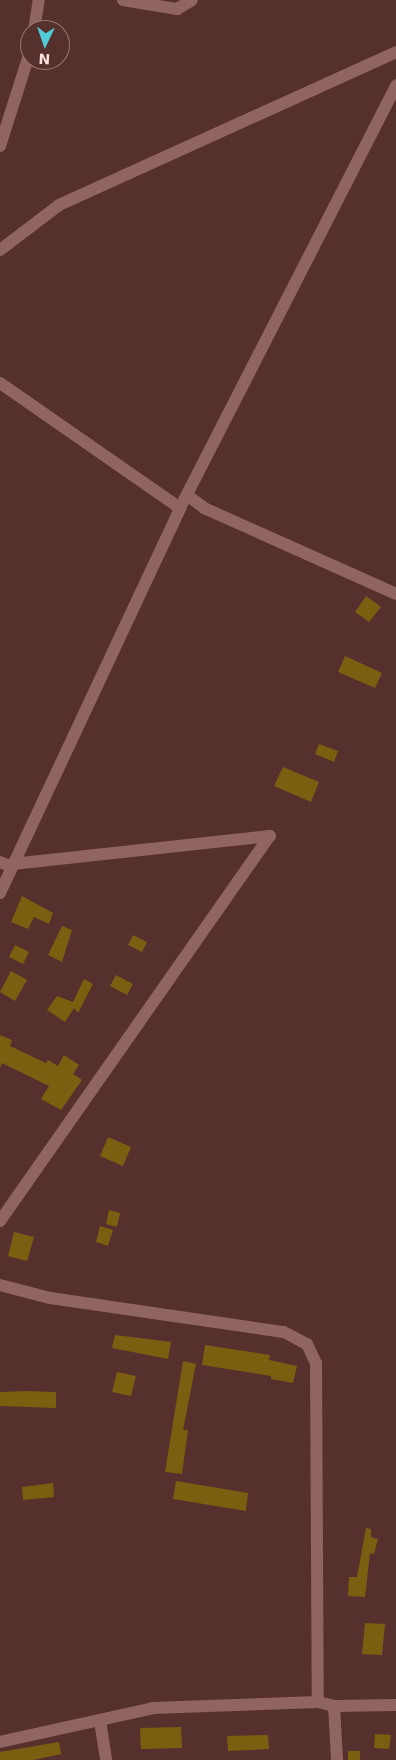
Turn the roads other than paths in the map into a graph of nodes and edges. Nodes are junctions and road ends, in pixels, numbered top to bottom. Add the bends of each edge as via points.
1 (39, 0) edge
2 (123, 0) edge
3 (192, 0) edge
4 (36, 20) edge
5 (396, 52) edge
6 (24, 70) edge
7 (396, 84) edge
8 (0, 146) edge
9 (0, 250) edge
10 (0, 383) edge
11 (186, 495) junction
12 (180, 508) junction
13 (396, 594) edge
14 (8, 864) edge
15 (0, 893) edge
16 (0, 1221) edge
17 (0, 1285) edge
18 (318, 1702) junction
19 (396, 1705) edge
20 (334, 1706) junction
21 (100, 1721) junction
22 (0, 1742) edge
23 (106, 1760) edge
24 (337, 1760) edge

1 - 4 street
2 - 3 street via 177,9
5 - 9 street via 59,205
6 - 8 street
7 - 11 street
10 - 12 street
11 - 12 street
11 - 13 street via 204,508
12 - 14 street
14 - 15 street
14 - 16 street via 270,836
17 - 18 street via 50,1298 284,1332 307,1344 316,1363
18 - 20 street
18 - 21 street via 194,1705 126,1713
19 - 20 street
20 - 24 street
21 - 22 street
21 - 23 street

